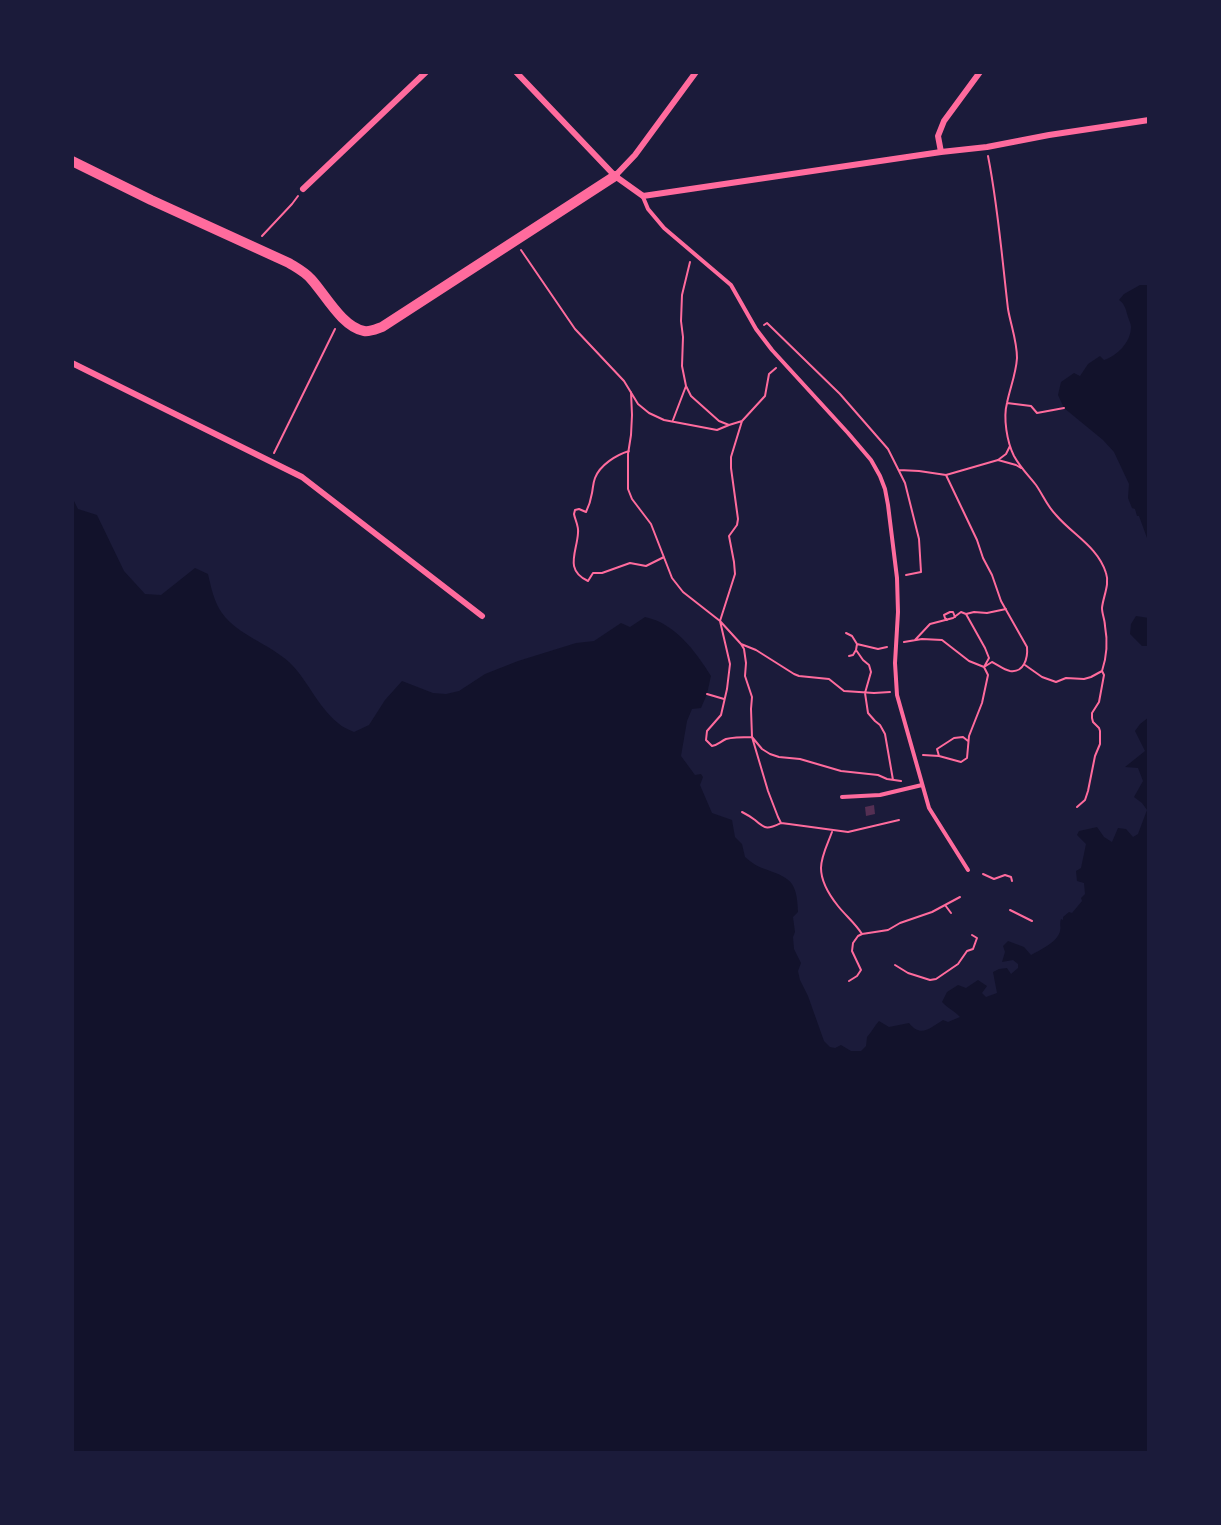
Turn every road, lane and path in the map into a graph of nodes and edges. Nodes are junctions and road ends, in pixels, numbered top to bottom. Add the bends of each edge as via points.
1 (426, 72) edge
2 (516, 72) edge
3 (696, 72) edge
4 (980, 72) edge
5 (1149, 120) edge
6 (987, 147) junction
7 (941, 152) junction
8 (72, 161) edge
9 (615, 176) junction
10 (303, 189) joint
11 (643, 196) junction
12 (514, 241) junction
13 (252, 246) junction
14 (693, 253) junction
15 (341, 316) junction
16 (72, 363) edge
17 (783, 363) junction
18 (686, 386) junction
19 (631, 392) junction
20 (1007, 403) junction
21 (1064, 408) dead end
22 (673, 421) junction
23 (742, 421) junction
24 (729, 425) junction
25 (1010, 443) junction
26 (629, 451) junction
27 (999, 460) junction
28 (270, 461) junction
29 (899, 470) dead end
30 (1024, 471) junction
31 (946, 475) junction
32 (664, 557) junction
33 (1007, 609) junction
34 (966, 614) junction
35 (482, 616) dead end
36 (955, 617) junction
37 (947, 620) junction
38 (720, 621) junction
39 (846, 633) dead end
40 (915, 640) junction
41 (741, 644) junction
42 (857, 644) junction
43 (896, 645) junction
44 (856, 650) junction
45 (849, 656) dead end
46 (1024, 665) junction
47 (984, 668) junction
48 (1102, 671) junction
49 (897, 692) junction
50 (865, 693) junction
51 (707, 694) dead end
52 (724, 699) junction
53 (752, 737) junction
54 (969, 741) junction
55 (913, 754) junction
56 (939, 756) junction
57 (893, 780) junction
58 (904, 782) dead end
59 (922, 784) junction
60 (842, 797) dead end
61 (1077, 807) dead end
62 (742, 812) dead end
63 (899, 819) dead end
64 (782, 823) junction
65 (832, 831) junction
66 (968, 870) dead end
67 (983, 874) dead end
68 (1012, 880) dead end
69 (960, 897) dead end
70 (945, 905) junction
71 (1010, 910) dead end
72 (951, 913) dead end
73 (1032, 921) dead end
74 (862, 934) junction
75 (972, 935) dead end
76 (895, 965) dead end
77 (849, 981) dead end

1 - 10 street
2 - 9 street
3 - 9 street
4 - 7 street via 944,121 938,136
5 - 6 street
6 - 7 street
6 - 20 path via 1016,348 1015,374
7 - 11 street
8 - 13 street
9 - 11 street
9 - 12 street
10 - 13 path
11 - 14 lane via 656,219
12 - 15 street via 382,327 363,331
12 - 19 path via 575,328
13 - 15 street via 302,270
14 - 17 lane via 731,285 756,329
14 - 18 path via 682,295 682,366
15 - 28 path
16 - 28 street
17 - 23 path via 769,374 765,396
17 - 43 lane via 848,433 880,476 897,578
18 - 22 path
18 - 24 path via 704,408
19 - 22 path via 649,413
19 - 26 path
20 - 21 path via 1031,406 1037,413
20 - 25 path via 1005,422
22 - 24 path via 717,430
23 - 24 path
23 - 38 path via 731,457 738,519 729,536 735,574
25 - 27 path
25 - 30 path
26 - 32 path via 628,489 651,524
26 - 32 path via 611,460 596,475 586,512 575,510 579,530 573,555 575,569 588,581 593,573 630,563 646,566
27 - 30 path
27 - 31 path
28 - 35 street via 302,477
29 - 31 path
30 - 48 path via 1055,515 1093,549 1106,572 1102,610 1107,656
31 - 33 path
32 - 38 path via 683,592
33 - 34 path
33 - 46 path via 1027,647
34 - 36 path via 961,612
34 - 47 path via 989,658
36 - 37 path
36 - 37 path via 953,612 947,613
37 - 40 path via 930,624
38 - 41 path
38 - 52 path via 730,664
39 - 42 path
40 - 43 path
40 - 47 path via 942,640
41 - 50 path via 799,676 829,679 844,692
41 - 53 path via 752,697
42 - 43 path via 878,649
42 - 44 path
43 - 49 lane
44 - 45 path
44 - 50 path via 870,665
46 - 47 path via 1012,672 992,662
46 - 48 path via 1056,682 1084,679
47 - 54 path via 988,675
48 - 61 path via 1099,702 1092,713 1100,731 1100,744 1089,791
49 - 50 path
49 - 55 lane
50 - 57 path via 868,712 885,734
51 - 52 path
52 - 53 path via 721,714 707,731 706,740 716,746 729,738
53 - 57 path via 762,749 779,757
53 - 64 path
54 - 56 path via 954,738 937,749
54 - 56 path via 965,761
55 - 56 path
55 - 59 lane
57 - 58 path
59 - 60 lane via 880,795
59 - 66 lane via 929,808
62 - 64 path via 767,828
63 - 65 path via 848,832
64 - 65 path
65 - 74 path via 821,868 825,887
67 - 68 path via 994,879 1008,875
69 - 70 path
70 - 72 path
70 - 74 path via 888,930
71 - 73 path
74 - 77 path via 852,946 861,970
75 - 76 path via 977,938 973,948 936,979 908,973

